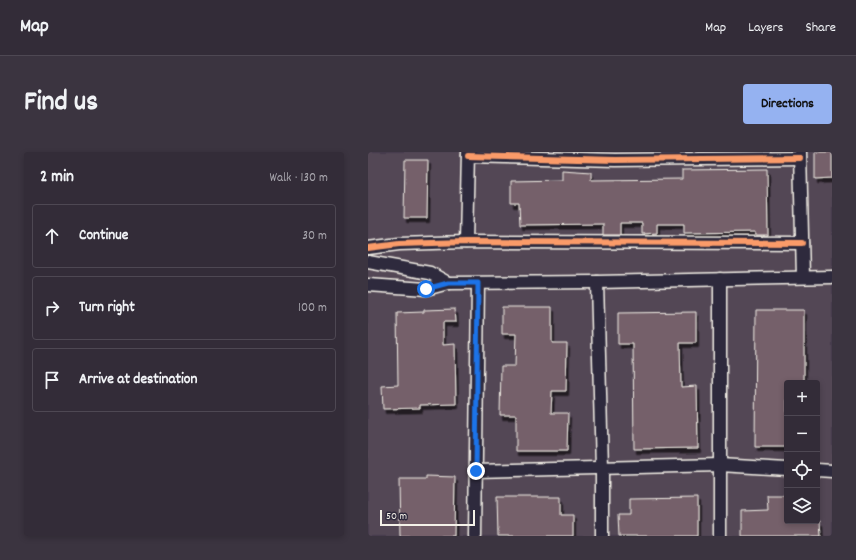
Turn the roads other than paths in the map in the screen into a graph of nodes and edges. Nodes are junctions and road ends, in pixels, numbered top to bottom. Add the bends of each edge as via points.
1 (468, 154) edge
2 (800, 155) edge
3 (466, 242) junction
4 (802, 243) junction
5 (368, 248) edge
6 (368, 262) edge
7 (832, 276) edge
8 (803, 277) junction
9 (720, 279) junction
10 (597, 282) junction
11 (448, 283) junction
12 (478, 283) junction
13 (368, 285) edge
14 (720, 465) junction
15 (602, 468) junction
16 (784, 469) edge
17 (820, 470) edge
18 (476, 471) junction
19 (832, 471) edge
20 (475, 536) edge
21 (602, 536) edge
22 (720, 536) edge

1 - 2 street via 615,160
1 - 3 street
2 - 4 street
3 - 4 street
3 - 5 street via 399,244
4 - 8 street
6 - 11 street via 430,273
7 - 8 street
8 - 9 street
9 - 10 street
9 - 14 street
10 - 12 street
10 - 15 street
11 - 12 street
11 - 13 street via 426,289
12 - 18 street
14 - 15 street
14 - 16 street
14 - 22 street
15 - 18 street
15 - 21 street
17 - 19 street
18 - 20 street

